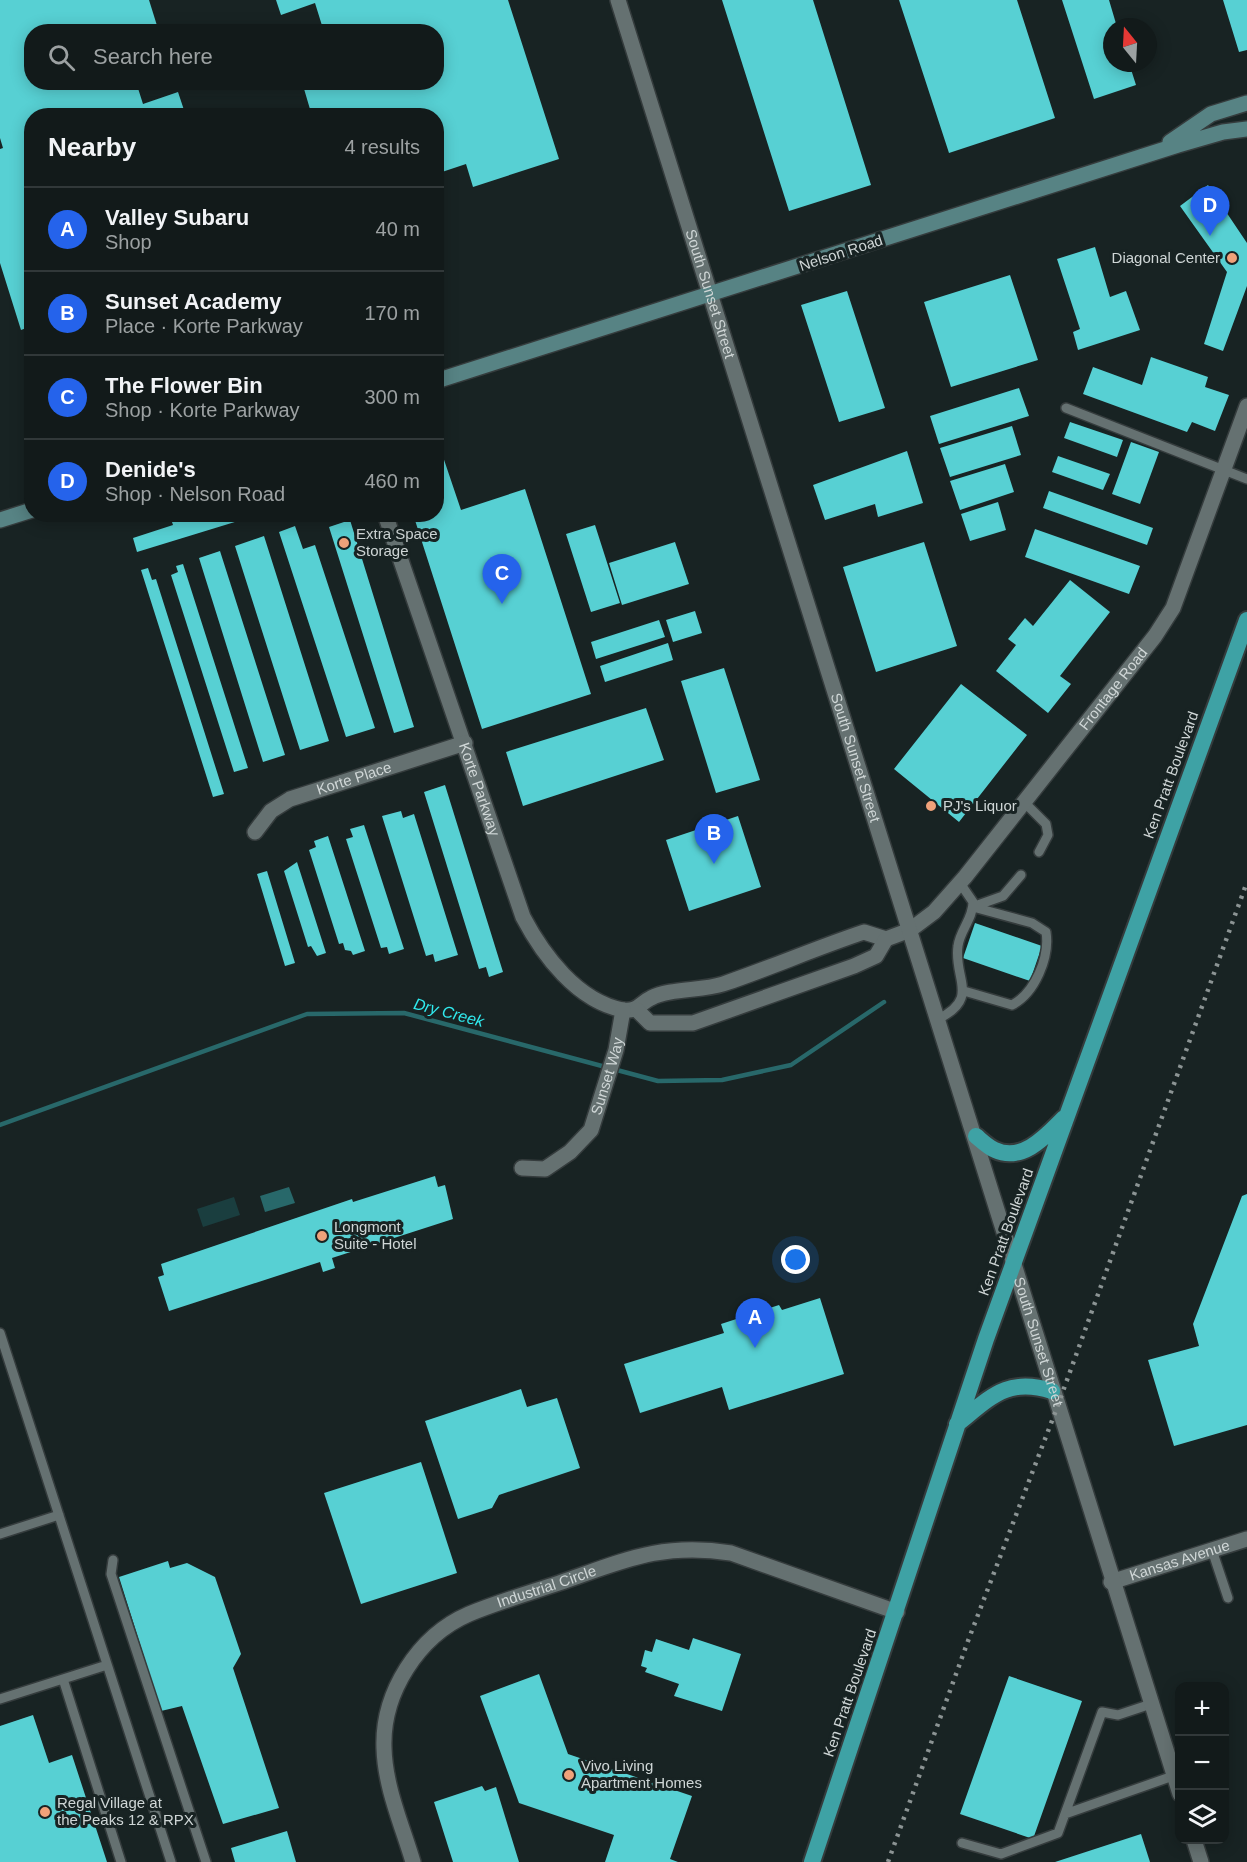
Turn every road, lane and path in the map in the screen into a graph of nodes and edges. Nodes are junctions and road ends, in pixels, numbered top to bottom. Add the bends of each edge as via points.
1 (618, 0) edge
2 (1247, 103) edge
3 (1247, 129) edge
4 (1156, 152) junction
5 (711, 295) junction
6 (444, 378) edge
7 (1247, 406) edge
8 (1066, 408) dead end
9 (1224, 471) junction
10 (1247, 479) edge
11 (24, 512) edge
12 (0, 519) edge
13 (388, 522) edge
14 (1247, 620) edge
15 (465, 743) junction
16 (1024, 802) junction
17 (255, 832) dead end
18 (1039, 852) dead end
19 (1022, 875) dead end
20 (960, 883) junction
21 (973, 907) junction
22 (910, 930) junction
23 (886, 939) junction
24 (964, 991) junction
25 (630, 1010) junction
26 (938, 1019) junction
27 (1069, 1113) junction
28 (975, 1136) junction
29 (522, 1168) dead end
30 (1014, 1260) junction
31 (0, 1333) edge
32 (1052, 1391) junction
33 (957, 1424) junction
34 (1065, 1428) dead end
35 (1091, 1514) junction
36 (59, 1515) junction
37 (0, 1534) edge
38 (1247, 1539) edge
39 (1212, 1550) junction
40 (113, 1560) dead end
41 (1111, 1582) junction
42 (1228, 1598) dead end
43 (897, 1612) junction
44 (107, 1665) junction
45 (63, 1679) junction
46 (0, 1700) edge
47 (1150, 1704) junction
48 (1173, 1776) junction
49 (1178, 1790) edge
50 (1065, 1814) junction
51 (962, 1843) dead end
52 (1196, 1844) edge
53 (121, 1862) edge
54 (171, 1862) edge
55 (206, 1862) edge
56 (413, 1862) edge
57 (812, 1862) edge
58 (1201, 1862) edge

1 - 5 street, South Sunset Street
2 - 4 main road via 1211,114
3 - 4 main road, Nelson Road
4 - 5 main road, Nelson Road
5 - 6 main road, Nelson Road
5 - 22 street, South Sunset Street
7 - 9 street, Frontage Road
8 - 9 lane
9 - 10 lane
9 - 16 street, Frontage Road via 1173,608
11 - 12 main road
13 - 15 street, Korte Parkway
14 - 27 highway, Ken Pratt Boulevard
15 - 17 street, Korte Place via 290,799 272,811
15 - 25 street, Korte Parkway via 523,917 540,948 563,975 591,996
16 - 18 lane via 1046,824 1048,835
16 - 20 street, Frontage Road
19 - 21 lane via 1003,896
20 - 21 lane
20 - 22 street, Frontage Road via 934,912
21 - 24 lane via 958,943
21 - 24 lane via 1032,923 1046,932 1048,945 1033,985 1020,1001 1012,1005
22 - 23 street, Korte Parkway
22 - 26 street, South Sunset Street
23 - 25 street, Korte Parkway via 864,932 721,984 651,998
23 - 25 street, Korte Parkway via 876,956 854,966 693,1023 650,1023
24 - 26 lane via 951,1013
25 - 29 street, Sunset Way via 591,1130 570,1152 545,1169
26 - 28 street, South Sunset Street
27 - 28 highway via 1029,1149 995,1151
27 - 30 highway, Ken Pratt Boulevard
28 - 30 street, South Sunset Street
30 - 32 street, South Sunset Street
30 - 33 highway, Ken Pratt Boulevard
31 - 36 lane
32 - 33 highway via 1032,1385 1010,1386
32 - 35 street, South Sunset Street
33 - 43 highway, Ken Pratt Boulevard
34 - 35 street, South Sunset Street
35 - 41 street, South Sunset Street
36 - 37 lane
36 - 44 lane
38 - 39 street, Kansas Avenue
39 - 41 street, Kansas Avenue
39 - 42 lane
40 - 55 lane via 111,1574
41 - 47 street, South Sunset Street
43 - 56 street, Industrial Circle via 730,1553 674,1548 637,1556 467,1615 418,1651 399,1680 387,1713 384,1747 388,1782
43 - 57 highway, Ken Pratt Boulevard
44 - 45 lane
44 - 54 lane
45 - 46 lane
45 - 53 lane
47 - 48 street, South Sunset Street
47 - 50 lane via 1118,1715 1102,1712
48 - 49 street, South Sunset Street
48 - 50 lane
50 - 51 lane via 1058,1833 1001,1854
52 - 58 street

